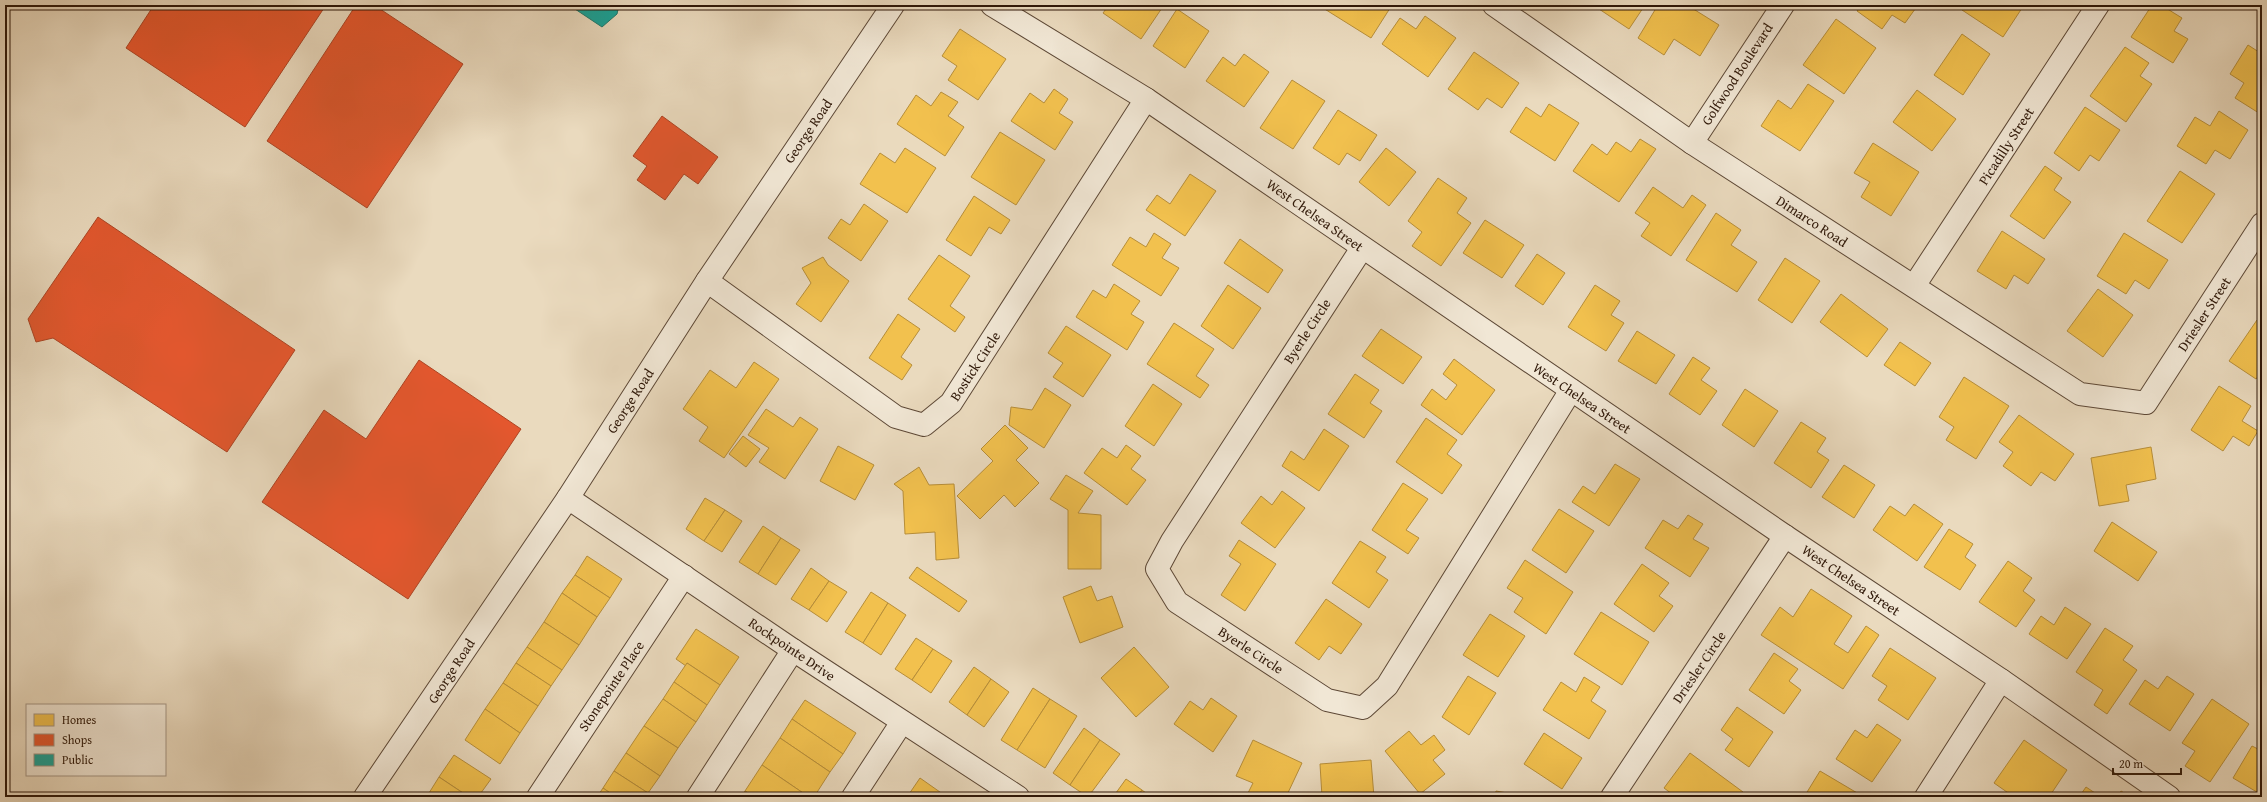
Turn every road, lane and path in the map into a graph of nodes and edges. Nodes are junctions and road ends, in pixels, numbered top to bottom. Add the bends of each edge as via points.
1 (893, 5) edge
2 (992, 5) edge
3 (1494, 5) edge
4 (1783, 5) edge
5 (2098, 5) edge
6 (1146, 98) junction
7 (1692, 143) junction
8 (2262, 224) edge
9 (1362, 248) junction
10 (707, 281) junction
11 (1914, 286) junction
12 (1571, 390) junction
13 (2146, 403) joint
14 (568, 498) junction
15 (1785, 536) junction
16 (684, 576) junction
17 (793, 650) junction
18 (2001, 680) junction
19 (902, 722) junction
20 (1012, 795) edge
21 (365, 797) edge
22 (538, 797) edge
23 (698, 797) edge
24 (853, 797) edge
25 (1612, 797) edge
26 (1926, 797) edge
27 (2169, 797) edge

1 - 10 street, George Road
2 - 6 street, West Chelsea Street
3 - 7 street, Dimarco Road
4 - 7 street, Golfwood Boulevard
5 - 11 street, Picadilly Street
6 - 9 street, West Chelsea Street
6 - 10 street, Bostick Circle via 951,404 924,425 896,416
7 - 11 street, Dimarco Road
8 - 13 street, Driesler Street
9 - 12 street, West Chelsea Street
9 - 12 street, Byerle Circle via 1172,541 1157,569 1177,602 1327,700 1363,708 1387,686
10 - 14 street, George Road
11 - 13 street, Dimarco Road via 2080,394
12 - 15 street, West Chelsea Street
14 - 16 street, Rockpointe Drive
14 - 21 street, George Road
15 - 18 street, West Chelsea Street
15 - 25 street, Driesler Circle
16 - 17 street, Rockpointe Drive
16 - 22 street, Stonepointe Place
17 - 19 street, Rockpointe Drive
17 - 23 street
18 - 26 street
18 - 27 street, West Chelsea Street
19 - 20 street, Rockpointe Drive
19 - 24 street

